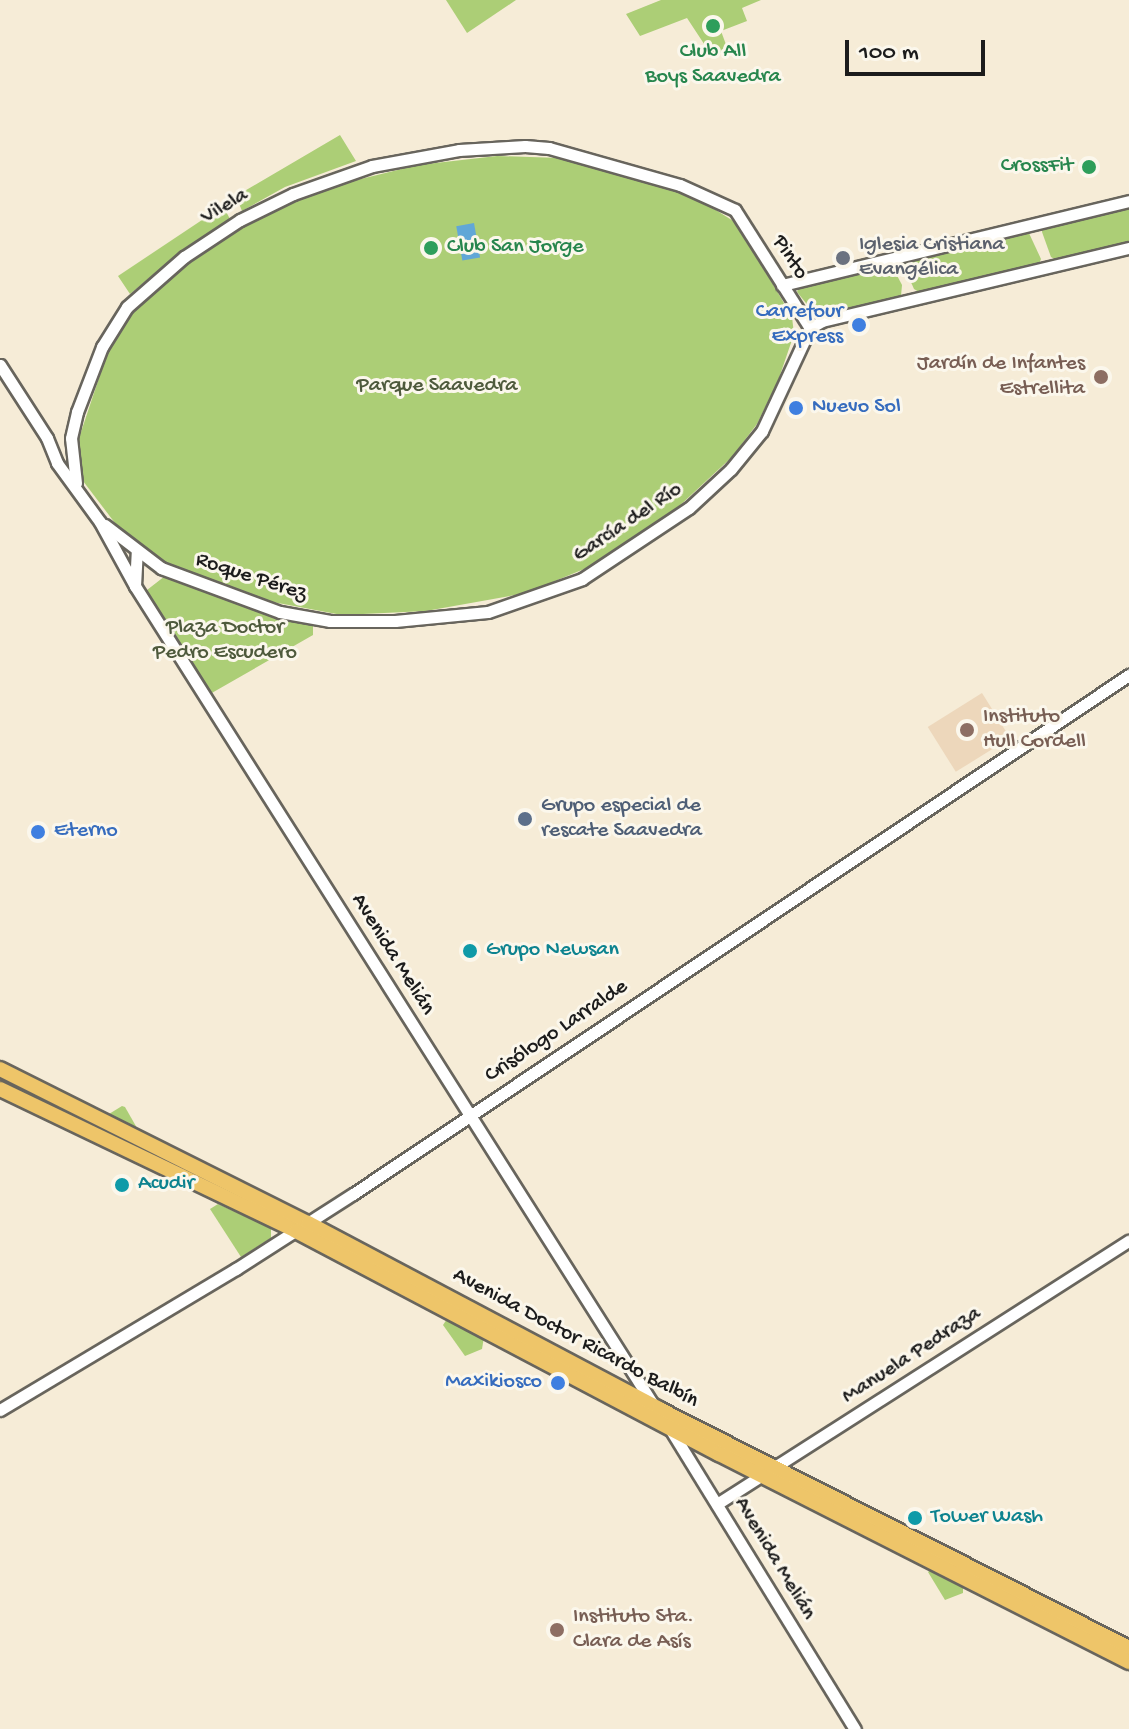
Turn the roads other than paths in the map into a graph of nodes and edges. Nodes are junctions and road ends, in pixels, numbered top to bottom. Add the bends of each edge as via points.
1 (1129, 201) edge
2 (735, 210) joint
3 (1129, 248) edge
4 (782, 285) junction
5 (810, 328) junction
6 (0, 365) edge
7 (47, 438) junction
8 (71, 438) junction
9 (77, 485) junction
10 (100, 522) junction
11 (137, 552) junction
12 (161, 568) joint
13 (135, 586) junction
14 (330, 621) joint
15 (1129, 675) edge
16 (0, 1069) edge
17 (0, 1089) edge
18 (469, 1115) junction
19 (302, 1227) junction
20 (1129, 1241) edge
21 (657, 1408) junction
22 (0, 1410) edge
23 (669, 1428) junction
24 (775, 1467) junction
25 (761, 1475) junction
26 (717, 1504) junction
27 (1129, 1648) edge
28 (1129, 1662) edge
29 (855, 1729) edge

1 - 4 street
2 - 4 street, Pinto
2 - 8 street, Vilela via 680,185 549,148 459,150 372,166 240,220 184,257 127,307 97,357
3 - 5 street
4 - 5 street, Pinto
5 - 14 street, García del Río via 748,451 689,508 618,558 582,579 488,612
6 - 7 street, Avenida Melián
7 - 8 street
7 - 9 street, Avenida Melián via 57,463
8 - 9 street, Vilela
9 - 10 street, Avenida Melián
10 - 11 street, Avenida Melián
10 - 13 street, Avenida Melián
11 - 12 street, Avenida Melián
11 - 13 street
12 - 14 street, Roque Pérez via 243,601
13 - 18 street, Avenida Melián
15 - 18 street, Crisólogo Larralde
16 - 19 main road, Avenida Doctor Ricardo Balbín
17 - 19 main road, Avenida Doctor Ricardo Balbín
18 - 19 street, Crisólogo Larralde
18 - 21 street, Avenida Melián
19 - 21 main road, Avenida Doctor Ricardo Balbín
19 - 22 street, Crisólogo Larralde
19 - 23 main road, Avenida Doctor Ricardo Balbín
20 - 24 street, Manuela Pedraza
21 - 23 street, Avenida Melián
21 - 24 main road, Avenida Doctor Ricardo Balbín
23 - 25 main road, Avenida Doctor Ricardo Balbín
23 - 26 street, Avenida Melián
24 - 25 street, Manuela Pedraza
24 - 27 main road, Avenida Doctor Ricardo Balbín
25 - 26 street, Manuela Pedraza
25 - 28 main road, Avenida Doctor Ricardo Balbín
26 - 29 street, Avenida Melián

